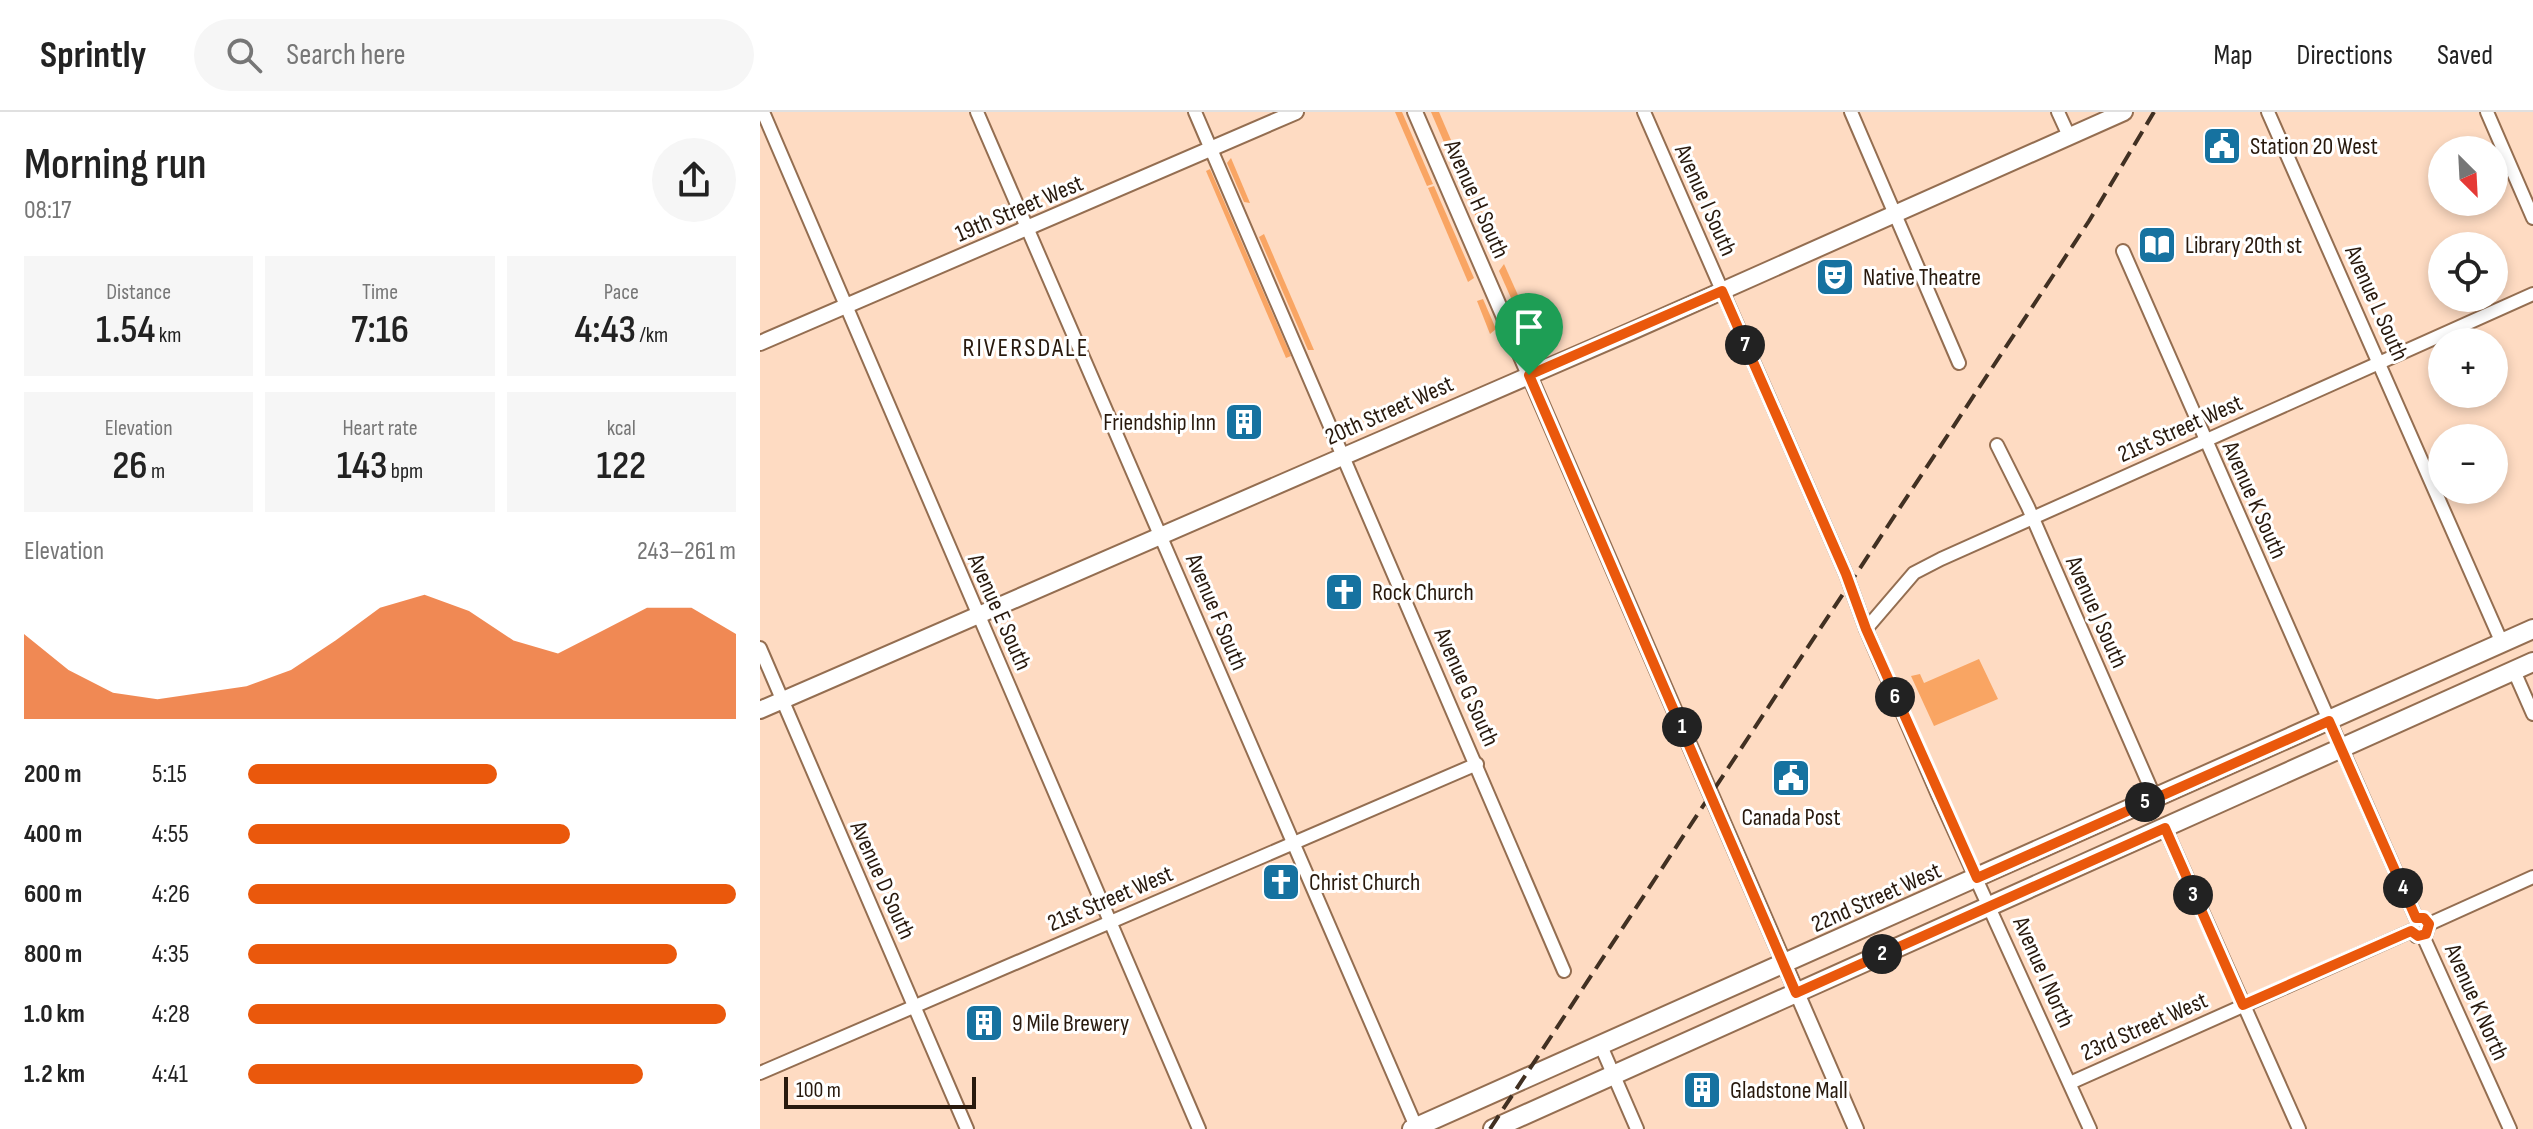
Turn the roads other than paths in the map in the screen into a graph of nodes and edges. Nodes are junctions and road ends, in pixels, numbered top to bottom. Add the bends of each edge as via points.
1 (763, 112) edge
2 (977, 112) edge
3 (1195, 112) edge
4 (1296, 112) edge
5 (1415, 112) edge
6 (1644, 112) edge
7 (1851, 112) edge
8 (2058, 112) edge
9 (2124, 112) edge
10 (2268, 112) edge
11 (2487, 112) edge
12 (2069, 136) junction
13 (1211, 149) junction
14 (1894, 214) junction
15 (2533, 218) edge
16 (1026, 229) junction
17 (2123, 251) dead end
18 (1722, 291) junction
19 (2533, 294) edge
20 (847, 306) junction
21 (760, 343) edge
22 (1959, 363) dead end
23 (2379, 363) junction
24 (1529, 375) junction
25 (2205, 441) junction
26 (1997, 445) dead end
27 (1343, 457) junction
28 (2032, 519) junction
29 (1161, 536) junction
30 (978, 615) junction
31 (1866, 629) junction
32 (2533, 629) edge
33 (2502, 643) junction
34 (760, 648) edge
35 (2533, 662) edge
36 (2514, 671) junction
37 (782, 700) junction
38 (760, 710) edge
39 (2533, 714) edge
40 (2329, 721) junction
41 (2341, 748) junction
42 (1477, 764) junction
43 (2155, 798) junction
44 (2165, 828) junction
45 (1293, 844) junction
46 (2533, 877) edge
47 (1977, 878) junction
48 (1990, 906) junction
49 (1110, 922) junction
50 (2417, 928) junction
51 (1784, 965) junction
52 (1564, 971) dead end
53 (1796, 993) junction
54 (2243, 1005) junction
55 (914, 1007) junction
56 (1601, 1046) junction
57 (760, 1073) edge
58 (1613, 1075) junction
59 (2070, 1083) junction
60 (1415, 1128) edge
61 (967, 1129) edge
62 (1199, 1129) edge
63 (1493, 1129) edge
64 (1637, 1129) edge
65 (1856, 1129) edge
66 (2090, 1129) edge
67 (2299, 1129) edge
68 (2510, 1129) edge

1 - 20 street, Avenue E South
2 - 16 street, Avenue F South
3 - 13 street, Avenue G South
4 - 13 street, 19th Street West
5 - 24 street, Avenue H South
6 - 18 street, Avenue I South
7 - 14 street
8 - 12 street
9 - 12 main road, 20th Street West
10 - 23 street, Avenue L South
11 - 15 street
12 - 14 main road, 20th Street West
13 - 16 street, 19th Street West
13 - 27 street, Avenue G South
14 - 18 main road, 20th Street West
14 - 22 street
16 - 20 street, 19th Street West
16 - 29 street, Avenue F South
17 - 25 street, Avenue K South
18 - 24 main road, 20th Street West
18 - 31 street, Avenue I South
19 - 23 street, 21st Street West
20 - 21 street, 19th Street West
20 - 30 street, Avenue E South
23 - 25 street, 21st Street West
23 - 33 street, Avenue L South
24 - 27 main road, 20th Street West
24 - 51 street, Avenue H South
25 - 28 street, 21st Street West
25 - 40 street, Avenue K South
26 - 28 street, Avenue J South
27 - 29 main road, 20th Street West
27 - 42 street, Avenue G South
28 - 31 street, 21st Street West via 1914,573
28 - 43 street, Avenue J South
29 - 30 main road, 20th Street West
29 - 45 street, Avenue F South
30 - 37 main road, 20th Street West
30 - 49 street, Avenue E South
31 - 47 street, Avenue I South
32 - 33 main road, 22nd Street West
33 - 40 main road, 22nd Street West
34 - 37 street, Avenue D South
35 - 36 main road
36 - 39 street
36 - 41 main road
37 - 38 main road, 20th Street West
37 - 55 street, Avenue D South
40 - 41 street, Avenue K North
40 - 43 main road, 22nd Street West
41 - 44 main road
41 - 50 street, Avenue K North
42 - 45 street, 21st Street West
42 - 52 street, Avenue G South
43 - 47 main road, 22nd Street West
44 - 48 main road
44 - 54 street
45 - 49 street, 21st Street West
45 - 60 street, Avenue F South
46 - 50 street
47 - 48 street, Avenue I North
47 - 51 main road, 22nd Street West
48 - 53 main road
48 - 59 street, Avenue I North
49 - 55 street, 21st Street West
49 - 62 street, Avenue E South
50 - 54 street, 23rd Street West
50 - 68 street, Avenue K North
51 - 53 street, Avenue H South
51 - 56 main road, 22nd Street West
53 - 58 main road
53 - 65 street, Avenue H South
54 - 59 street, 23rd Street West
54 - 67 street
55 - 57 street, 21st Street West
55 - 61 street, Avenue D South
56 - 58 street
56 - 60 main road, 22nd Street West
58 - 63 main road
58 - 64 street
59 - 66 street, Avenue I North

